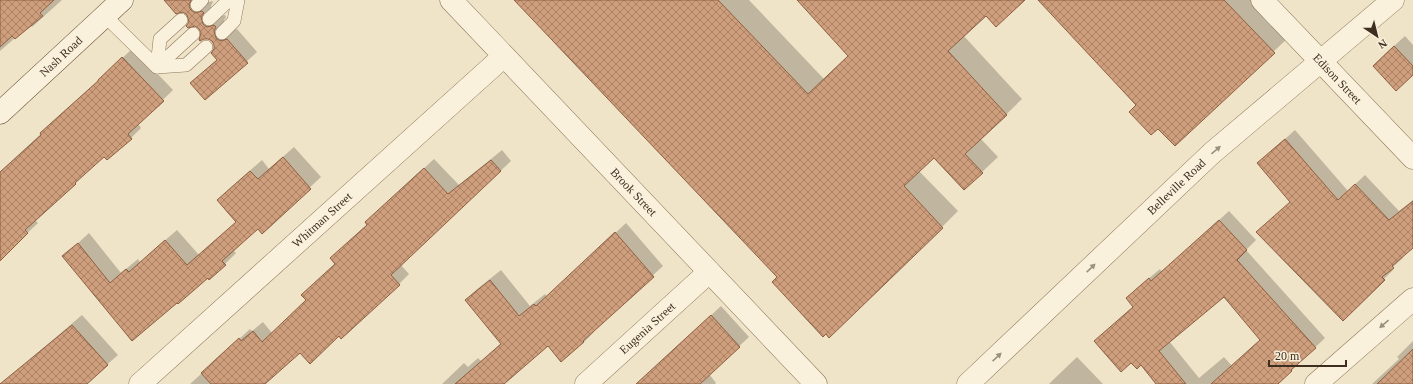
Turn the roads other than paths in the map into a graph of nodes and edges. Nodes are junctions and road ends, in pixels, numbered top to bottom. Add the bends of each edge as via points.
1 (122, 0) edge
2 (229, 0) edge
3 (238, 0) edge
4 (451, 0) edge
5 (1262, 0) edge
6 (1393, 0) edge
7 (104, 16) junction
8 (209, 19) dead end
9 (181, 20) dead end
10 (222, 33) dead end
11 (193, 34) dead end
12 (206, 47) dead end
13 (504, 56) junction
14 (1321, 61) junction
15 (157, 67) junction
16 (0, 113) edge
17 (1413, 158) edge
18 (709, 272) junction
19 (1413, 299) edge
20 (140, 384) edge
21 (586, 384) edge
22 (816, 384) edge
23 (968, 384) edge
24 (1316, 384) edge

1 - 7 street, Nash Road
2 - 8 lane
3 - 10 lane via 234,21
4 - 13 street, Brook Street
5 - 14 street, Edison Street
6 - 14 street, Belleville Road
7 - 15 lane
7 - 16 street, Nash Road
9 - 15 lane via 160,39
11 - 15 lane
12 - 15 lane via 186,65
13 - 18 street, Brook Street
13 - 20 street, Whitman Street
14 - 17 street, Edison Street
23 -> 14 street, Belleville Road via 1212,153
18 - 21 street, Eugenia Street
18 - 22 street, Brook Street
19 -> 24 street

